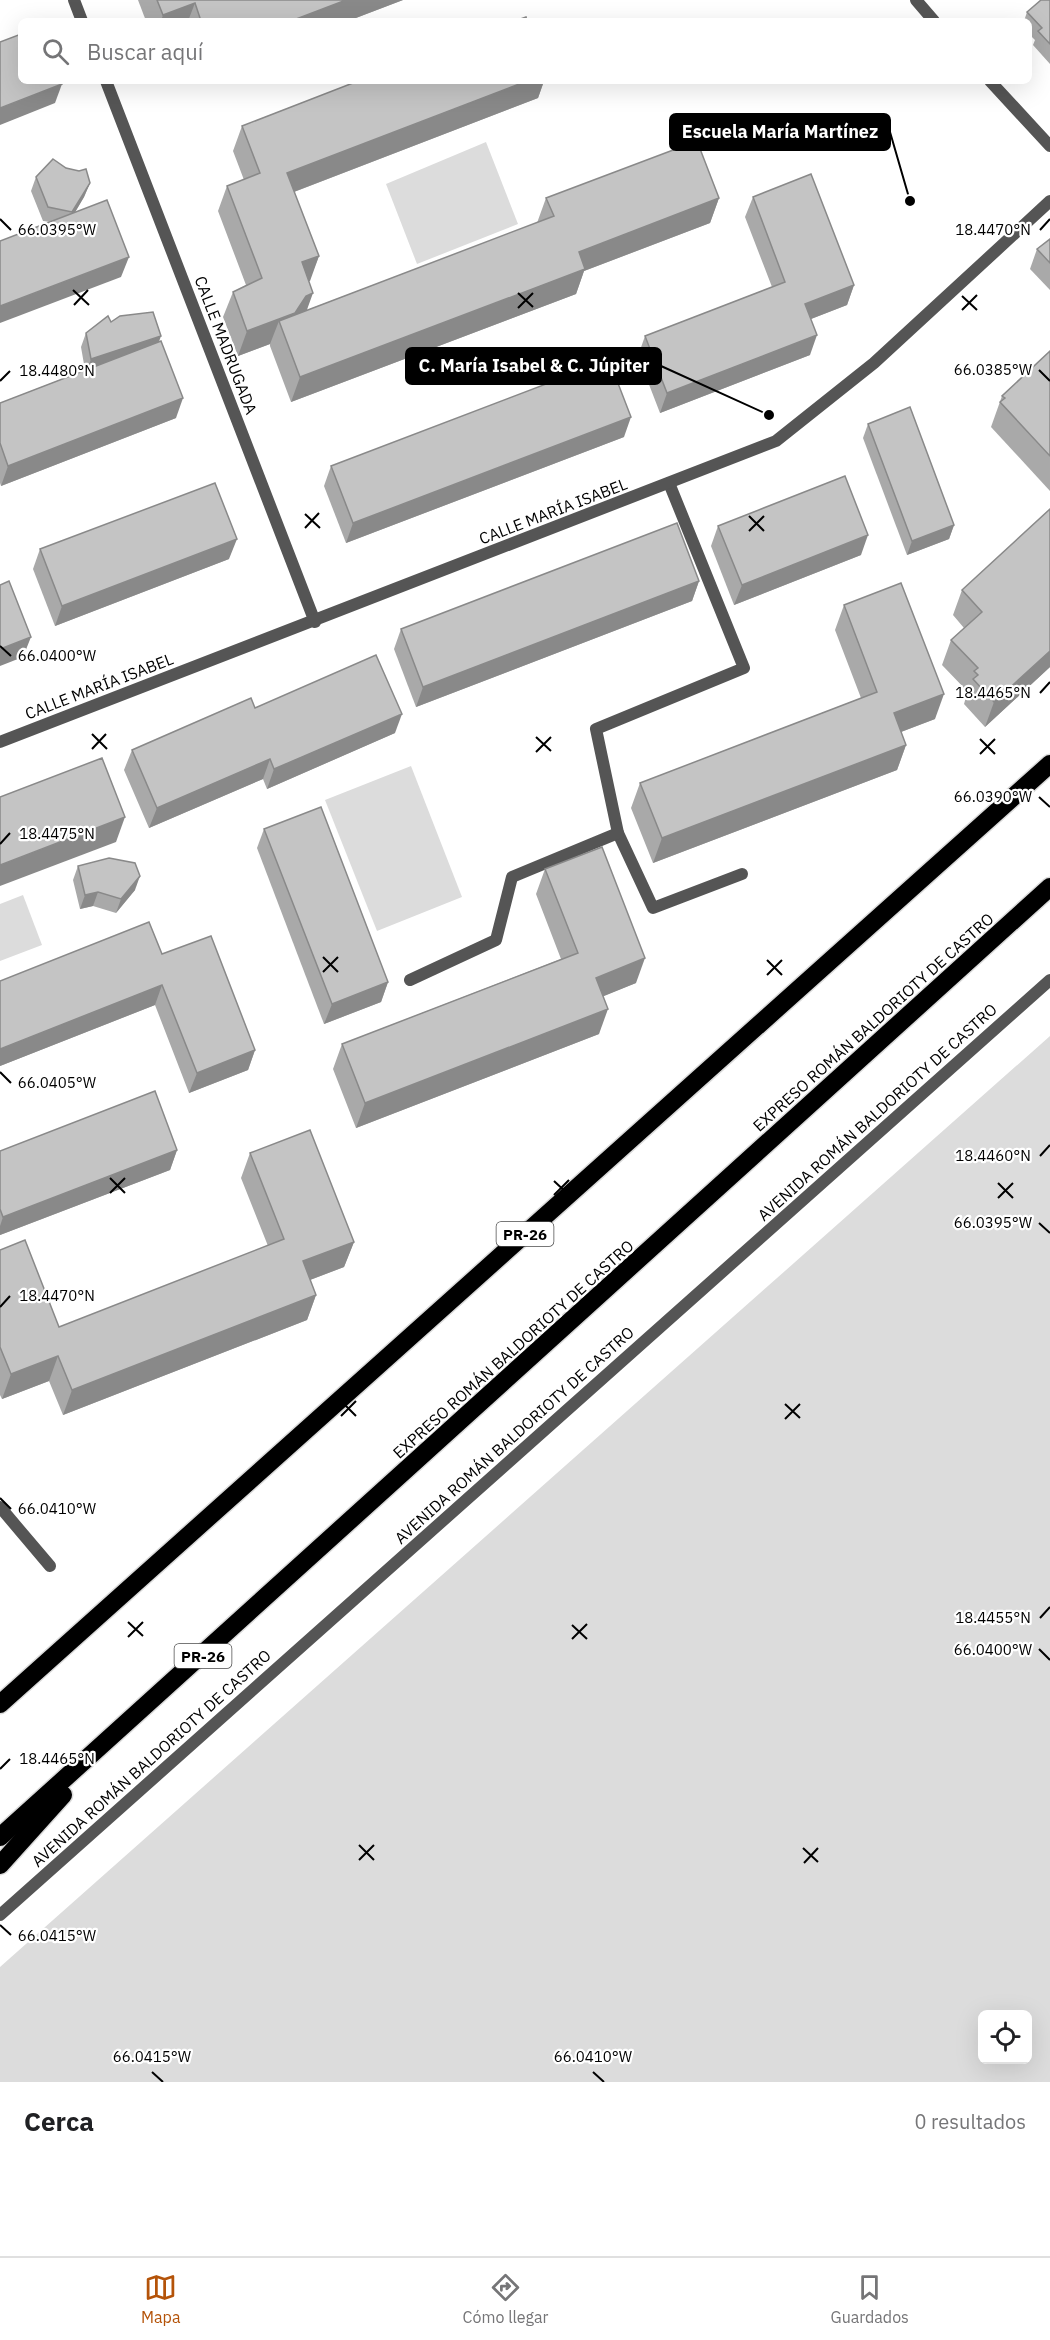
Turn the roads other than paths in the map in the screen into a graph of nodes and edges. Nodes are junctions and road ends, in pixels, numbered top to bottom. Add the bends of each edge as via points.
1 (74, 0) edge
2 (916, 0) edge
3 (81, 18) edge
4 (931, 18) edge
5 (106, 84) edge
6 (993, 84) edge
7 (1050, 146) edge
8 (1050, 201) edge
9 (669, 483) junction
10 (315, 622) junction
11 (0, 742) edge
12 (1050, 764) edge
13 (618, 833) junction
14 (742, 874) dead end
15 (1050, 887) edge
16 (410, 980) dead end
17 (1050, 980) edge
18 (0, 1507) edge
19 (50, 1566) dead end
20 (0, 1704) edge
21 (115, 1735) junction
22 (0, 1837) edge
23 (0, 1865) edge
24 (0, 1915) edge

1 - 3 street
2 - 4 street
5 - 10 street, CALLE MADRUGADA
6 - 7 street
8 - 9 street, CALLE MARÍA ISABEL via 874,363 776,441
9 - 10 street, CALLE MARÍA ISABEL
9 - 13 street via 744,668 597,729
10 - 11 street, CALLE MARÍA ISABEL
12 - 20 highway, PR-26
13 - 14 street via 653,908
13 - 16 street via 512,878 496,940
15 - 21 highway, EXPRESO ROMÁN BALDORIOTY DE CASTRO / PR-26
17 - 24 street, AVENIDA ROMÁN BALDORIOTY DE CASTRO
18 - 19 street
21 - 22 highway, EXPRESO ROMÁN BALDORIOTY DE CASTRO / PR-26
21 - 23 highway

